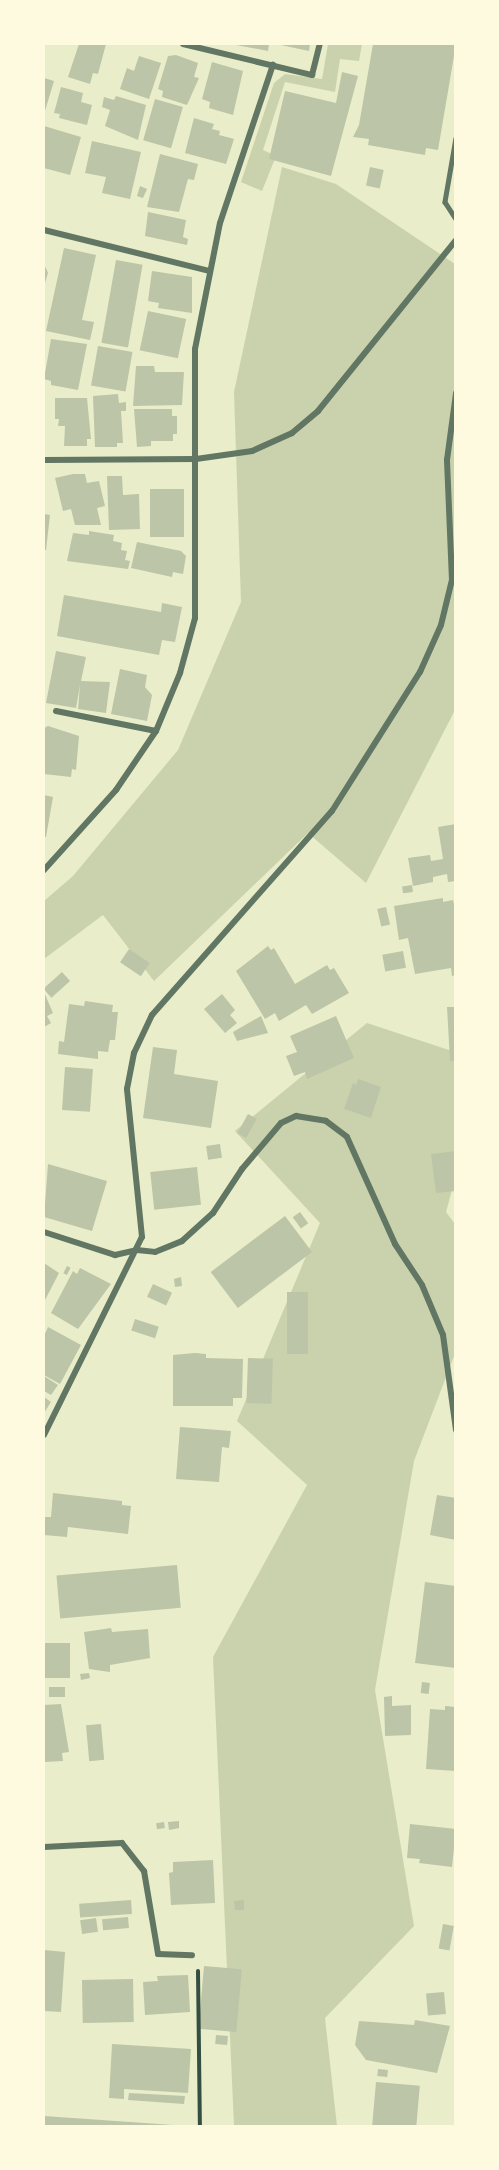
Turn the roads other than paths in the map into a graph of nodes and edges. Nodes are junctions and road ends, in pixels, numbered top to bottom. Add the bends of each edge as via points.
1 (183, 44) edge
2 (320, 44) edge
3 (273, 65) junction
4 (456, 138) edge
5 (456, 219) edge
6 (44, 230) edge
7 (456, 240) edge
8 (210, 270) junction
9 (456, 393) edge
10 (44, 459) edge
11 (196, 459) junction
12 (56, 711) dead end
13 (156, 731) junction
14 (44, 870) edge
15 (44, 1232) edge
16 (136, 1250) junction
17 (456, 1430) edge
18 (44, 1435) edge
19 (44, 1847) edge
20 (192, 1955) dead end

1 - 3 street
2 - 3 street via 312,75
3 - 8 street via 220,223
4 - 5 lane via 446,202
6 - 8 street
7 - 11 street via 318,411 292,433 252,451
8 - 11 street via 195,349
9 - 16 street via 447,460 452,580 441,625 420,672 332,811 152,1015 135,1053 127,1089 142,1237
10 - 11 street
11 - 13 street via 195,618 180,673
12 - 13 street
13 - 14 street via 117,790
15 - 16 street via 115,1255
16 - 17 street via 155,1252 182,1241 213,1213 242,1169 281,1123 296,1116 326,1121 347,1137 395,1244 422,1285 443,1335
16 - 18 street
19 - 20 street via 122,1842 144,1871 158,1954

